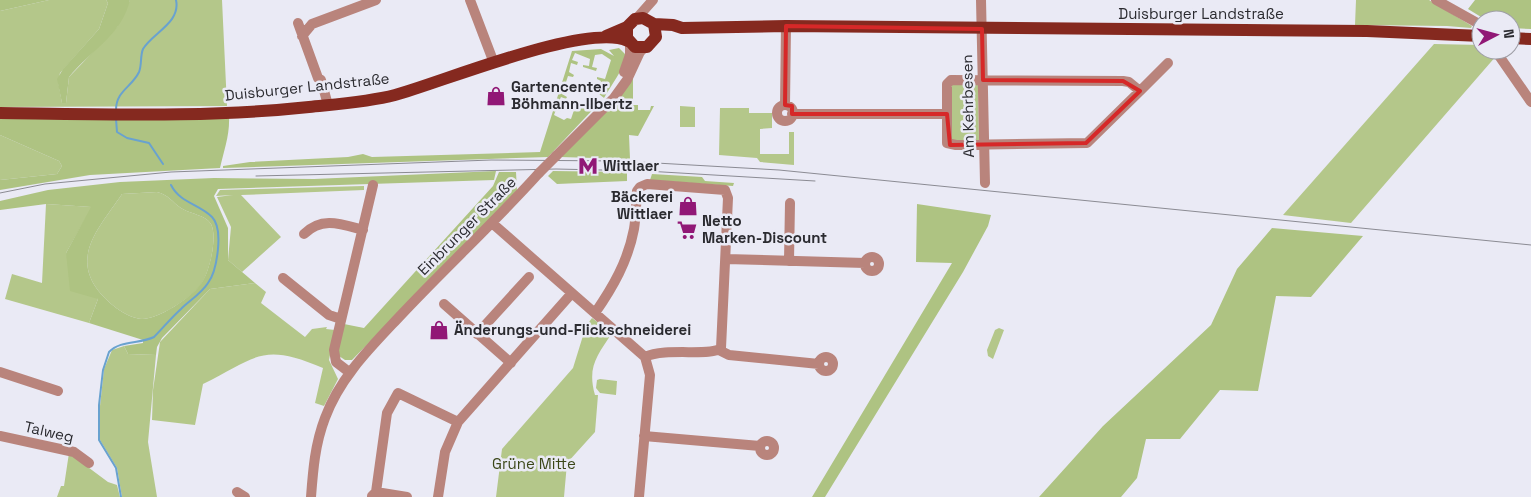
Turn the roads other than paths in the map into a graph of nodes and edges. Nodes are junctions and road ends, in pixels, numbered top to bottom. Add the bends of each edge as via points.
1 (376, 0) edge
2 (470, 0) edge
3 (981, 0) edge
4 (1436, 0) edge
5 (652, 1) edge
6 (637, 18) junction
7 (1471, 19) edge
8 (298, 23) dead end
9 (786, 26) junction
10 (627, 27) junction
11 (654, 27) junction
12 (982, 28) junction
13 (305, 33) junction
14 (1471, 36) edge
15 (604, 37) junction
16 (629, 42) junction
17 (644, 48) junction
18 (1502, 60) edge
19 (494, 63) junction
20 (1168, 63) dead end
21 (983, 80) junction
22 (1140, 91) junction
23 (1531, 102) edge
24 (607, 103) junction
25 (328, 105) junction
26 (0, 113) edge
27 (947, 114) junction
28 (983, 143) junction
29 (985, 183) dead end
30 (373, 185) dead end
31 (790, 203) dead end
32 (492, 223) junction
33 (363, 230) junction
34 (304, 234) dead end
35 (726, 260) junction
36 (789, 261) junction
37 (865, 263) dead end
38 (529, 277) dead end
39 (283, 278) dead end
40 (572, 293) junction
41 (444, 304) dead end
42 (595, 312) junction
43 (341, 319) junction
44 (477, 334) junction
45 (719, 350) junction
46 (645, 357) junction
47 (511, 363) junction
48 (819, 364) dead end
49 (0, 372) edge
50 (349, 372) junction
51 (58, 391) dead end
52 (458, 422) junction
53 (0, 436) edge
54 (644, 436) junction
55 (760, 446) dead end
56 (89, 463) dead end
57 (374, 495) edge
58 (311, 497) edge
59 (407, 497) edge
60 (438, 497) edge
61 (639, 497) edge

1 - 13 street via 312,24
2 - 19 street
3 - 12 street, Am Kehrbesen
4 - 7 street
5 - 6 street
5 - 11 street
6 - 10 main road, Duisburger Landstraße
6 - 11 main road, Duisburger Landstraße
8 - 13 street
9 - 11 main road, Duisburger Landstraße
9 - 12 main road, Duisburger Landstraße
9 - 27 street via 785,105 790,107 792,114
10 - 15 main road, Duisburger Landstraße
10 - 16 main road
11 - 17 main road via 652,44
12 - 14 main road, Duisburger Landstraße
12 - 21 street, Am Kehrbesen
13 - 25 street
15 - 16 main road, Duisburger Landstraße via 622,38
15 - 19 main road, Duisburger Landstraße via 549,46
16 - 17 main road, Duisburger Landstraße
16 - 24 street, Einbrunger Straße via 628,65
17 - 24 street, Einbrunger Straße via 627,80
18 - 23 street
19 - 25 main road, Duisburger Landstraße via 394,95
20 - 22 street
21 - 22 street via 1123,81
21 - 27 street via 949,81
21 - 28 street, Am Kehrbesen
22 - 28 street via 1087,143
24 - 32 street, Einbrunger Straße, bridge
25 - 26 main road, Duisburger Landstraße via 230,113
27 - 28 street via 947,143
28 - 29 street, Am Kehrbesen
30 - 33 street
31 - 36 street
32 - 40 street
32 - 50 street, Einbrunger Straße
33 - 34 street via 327,222 311,227
33 - 43 street
35 - 36 street
35 - 42 street via 728,198 725,190 644,184 637,191 627,256 613,286
35 - 45 street via 722,344
36 - 37 street
38 - 44 street
39 - 43 street via 329,315
40 - 42 street
40 - 47 street
41 - 44 street
42 - 46 street
43 - 50 street via 334,355 336,362
44 - 47 street
45 - 46 street via 660,352
45 - 48 street via 729,355
46 - 54 street via 650,374
47 - 52 street
49 - 51 street
50 - 58 street, Einbrunger Straße via 321,430
52 - 57 street via 398,393 387,413
52 - 60 street via 445,452
53 - 56 street, Talweg via 74,452
54 - 55 street
54 - 61 street
57 - 59 street

